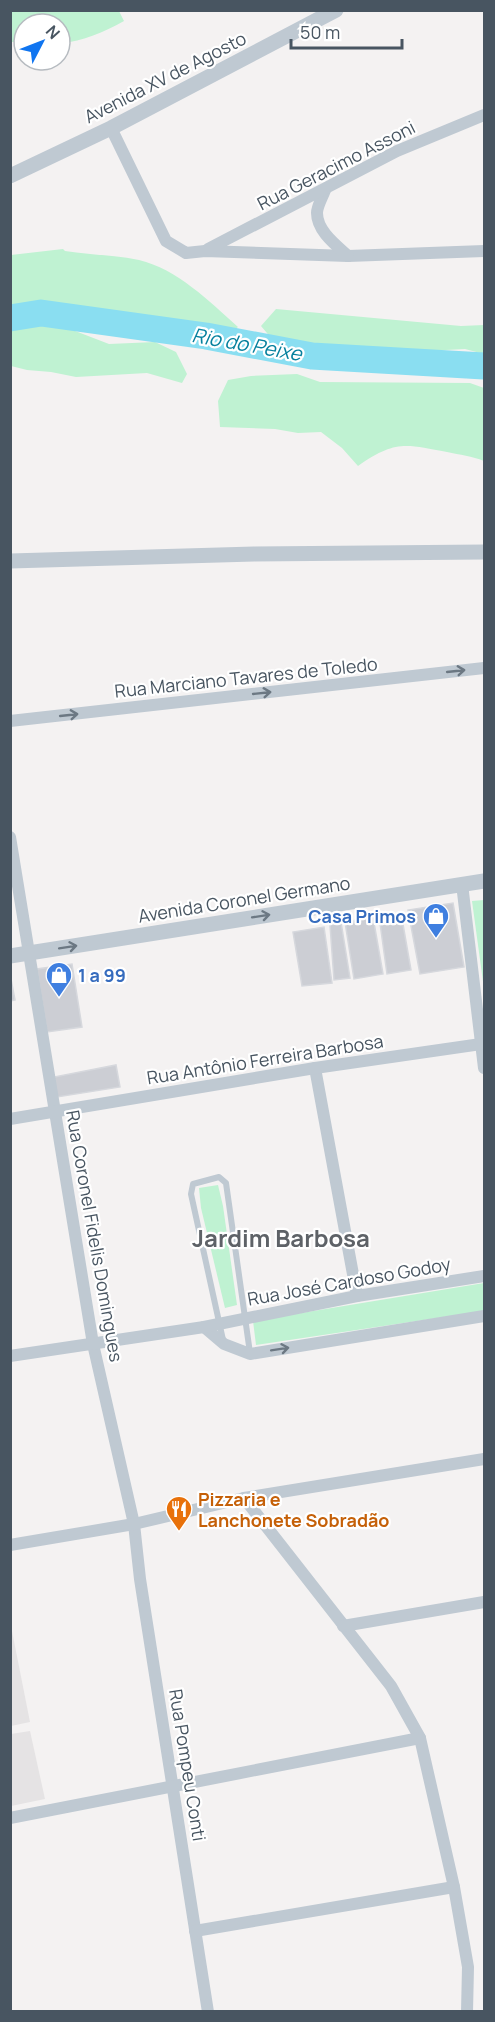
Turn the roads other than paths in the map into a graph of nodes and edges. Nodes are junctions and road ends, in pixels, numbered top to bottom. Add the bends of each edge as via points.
1 (336, 10) edge
2 (484, 115) edge
3 (111, 128) junction
4 (10, 176) edge
5 (325, 190) junction
6 (205, 251) junction
7 (484, 251) edge
8 (348, 256) junction
9 (484, 552) edge
10 (10, 561) edge
11 (484, 668) edge
12 (10, 721) edge
13 (10, 837) edge
14 (484, 881) edge
15 (462, 884) junction
16 (30, 953) junction
17 (10, 956) edge
18 (481, 1044) junction
19 (315, 1068) junction
20 (484, 1068) edge
21 (55, 1112) junction
22 (10, 1119) edge
23 (484, 1276) edge
24 (357, 1296) junction
25 (484, 1316) edge
26 (244, 1318) junction
27 (220, 1322) junction
28 (204, 1327) junction
29 (93, 1344) junction
30 (224, 1344) junction
31 (250, 1354) junction
32 (10, 1356) edge
33 (484, 1460) edge
34 (244, 1498) junction
35 (134, 1524) junction
36 (10, 1545) edge
37 (484, 1602) edge
38 (343, 1626) junction
39 (420, 1738) junction
40 (173, 1785) junction
41 (10, 1818) edge
42 (454, 1887) junction
43 (195, 1931) junction
44 (208, 2012) edge
45 (466, 2012) edge

1 - 3 street, Avenida XV de Agosto
2 - 5 street, Rua Geracimo Assoni via 397,151
3 - 4 street, Avenida XV de Agosto
3 - 6 street via 166,241 186,253
5 - 6 street, Rua Geracimo Assoni
5 - 8 street via 317,212 321,226
6 - 8 street
7 - 8 street
9 - 10 street
12 -> 11 street, Rua Marciano Tavares de Toledo
13 - 16 street, Rua Coronel Fidelis Domingues
14 - 15 street, Avenida Coronel Germano
16 -> 15 street, Avenida Coronel Germano
15 - 18 street
16 - 17 street, Avenida Coronel Germano
16 - 21 street, Rua Coronel Fidelis Domingues
18 - 19 street, Rua Antônio Ferreira Barbosa
18 - 20 street
19 - 21 street, Rua Antônio Ferreira Barbosa
19 - 24 street
21 - 22 street, Rua Antônio Ferreira Barbosa
21 - 29 street, Rua Coronel Fidelis Domingues
23 - 24 street, Rua José Cardoso Godoy
24 - 26 street, Rua José Cardoso Godoy
31 -> 25 street
26 - 27 street, Rua José Cardoso Godoy
26 - 27 lane via 226,1183 219,1177 193,1184 191,1194
26 - 31 lane
27 - 28 street, Rua José Cardoso Godoy
27 - 30 lane
28 - 29 street, Rua José Cardoso Godoy
28 - 30 street
29 - 32 street, Rua José Cardoso Godoy
29 - 35 street, Rua Coronel Fidelis Domingues
30 - 31 street
33 - 34 street
34 - 35 street
34 - 38 street
35 - 36 street
35 - 40 street, Rua Pompeu Conti
37 - 38 street
38 - 39 street via 391,1686
39 - 40 street
39 - 42 street
40 - 41 street
40 - 43 street, Rua Pompeu Conti
42 - 43 street
42 - 45 street via 468,1967
43 - 44 street, Rua Pompeu Conti

